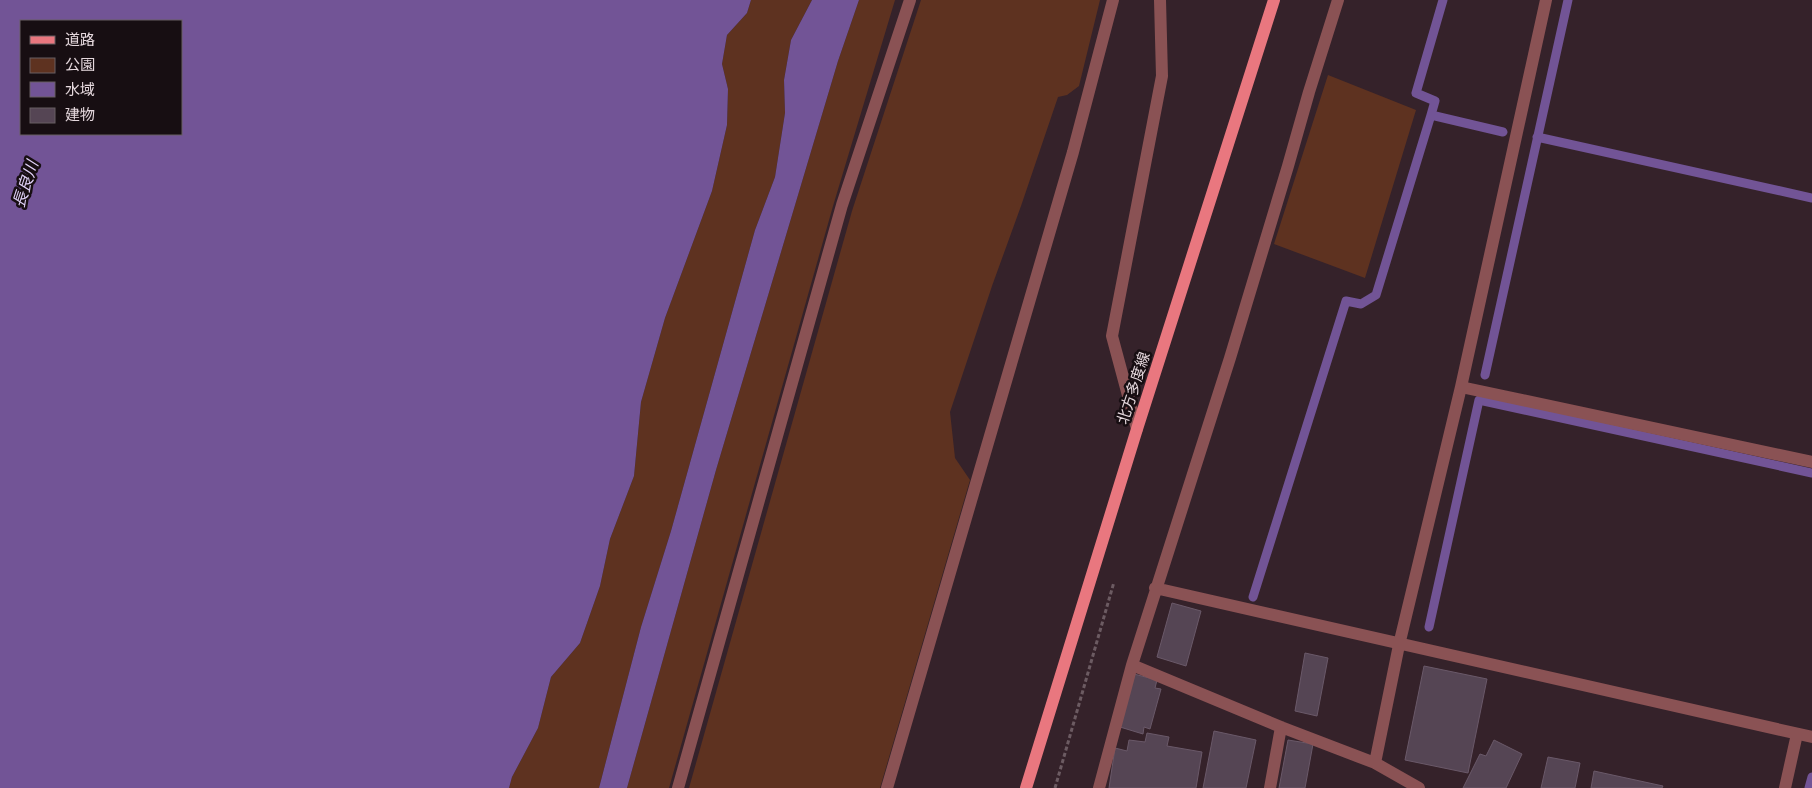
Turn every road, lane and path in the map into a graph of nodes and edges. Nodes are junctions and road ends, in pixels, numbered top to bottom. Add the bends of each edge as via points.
1 (910, 0) edge
2 (1113, 0) edge
3 (1160, 0) edge
4 (1274, 0) edge
5 (1338, 0) edge
6 (1546, 0) edge
7 (1461, 387) junction
8 (1137, 429) junction
9 (1812, 462) edge
10 (1155, 588) junction
11 (1399, 645) junction
12 (1132, 665) junction
13 (1282, 727) junction
14 (1797, 734) junction
15 (1812, 737) edge
16 (1374, 763) junction
17 (678, 788) edge
18 (887, 788) edge
19 (1026, 788) edge
20 (1099, 788) edge
21 (1270, 788) edge
22 (1419, 788) edge
23 (1785, 788) edge

1 - 17 street via 842,205
2 - 18 street via 1073,152
3 - 8 street via 1162,76 1112,336
4 - 8 main road, 北方多度線
5 - 10 street via 1230,358
6 - 7 street
7 - 9 street
7 - 11 street
8 - 19 main road, 北方多度線
10 - 11 street
10 - 12 street
11 - 14 street
11 - 16 street
12 - 13 street
12 - 20 street
13 - 16 street
13 - 21 street
14 - 15 street
14 - 23 street
16 - 22 street

